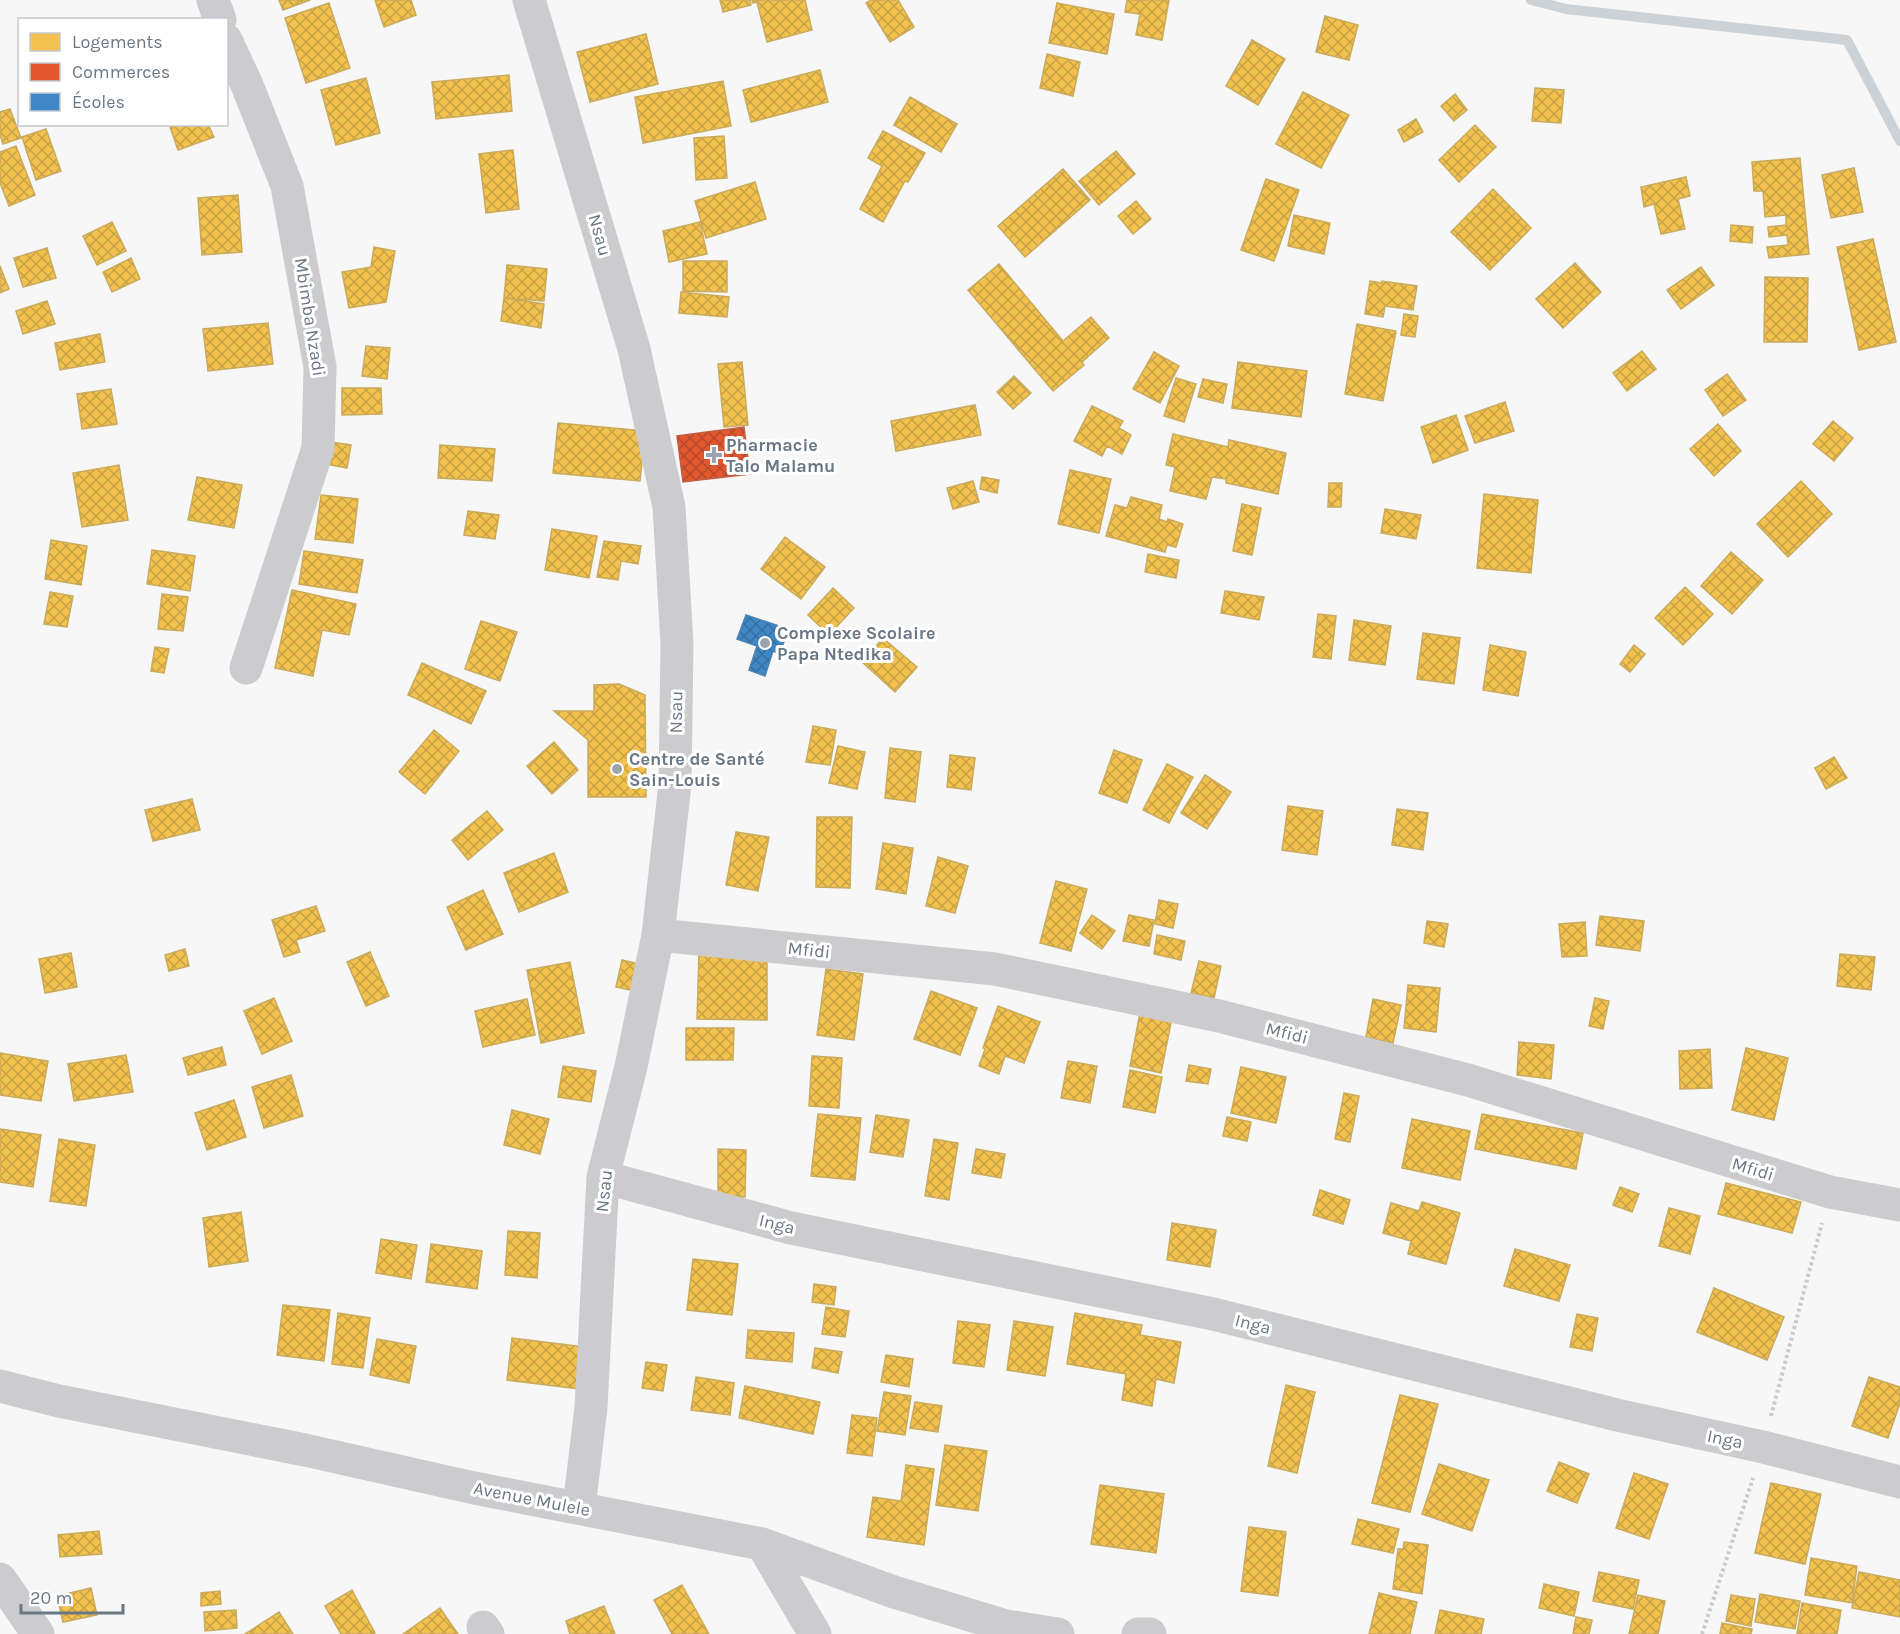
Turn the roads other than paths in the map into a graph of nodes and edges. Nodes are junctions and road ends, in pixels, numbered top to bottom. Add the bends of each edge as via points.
1 (213, 0) edge
2 (529, 0) edge
3 (219, 18) edge
4 (228, 44) edge
5 (246, 668) dead end
6 (658, 935) junction
7 (603, 1177) junction
8 (1900, 1205) edge
9 (0, 1386) edge
10 (1900, 1482) edge
11 (579, 1508) junction
12 (762, 1544) junction
13 (0, 1579) edge
14 (38, 1634) edge
15 (815, 1634) edge
16 (1058, 1634) edge
17 (1138, 1634) edge
18 (1150, 1634) edge

1 - 3 street
2 - 6 street, Nsau via 634,349 669,507 677,644 675,784
4 - 5 street, Mbimba Nzadi via 287,186 320,367 318,448
6 - 7 street, Nsau via 632,1067
6 - 8 street, Mfidi via 995,969 1219,1016 1468,1080 1830,1192
7 - 10 street, Inga via 791,1228 1213,1314
7 - 11 street, Nsau via 591,1407
9 - 11 street, Avenue Mulele
11 - 12 street, Avenue Mulele
12 - 15 street
12 - 16 street, Avenue Mulele via 894,1592 1006,1626
13 - 14 street
17 - 18 street

